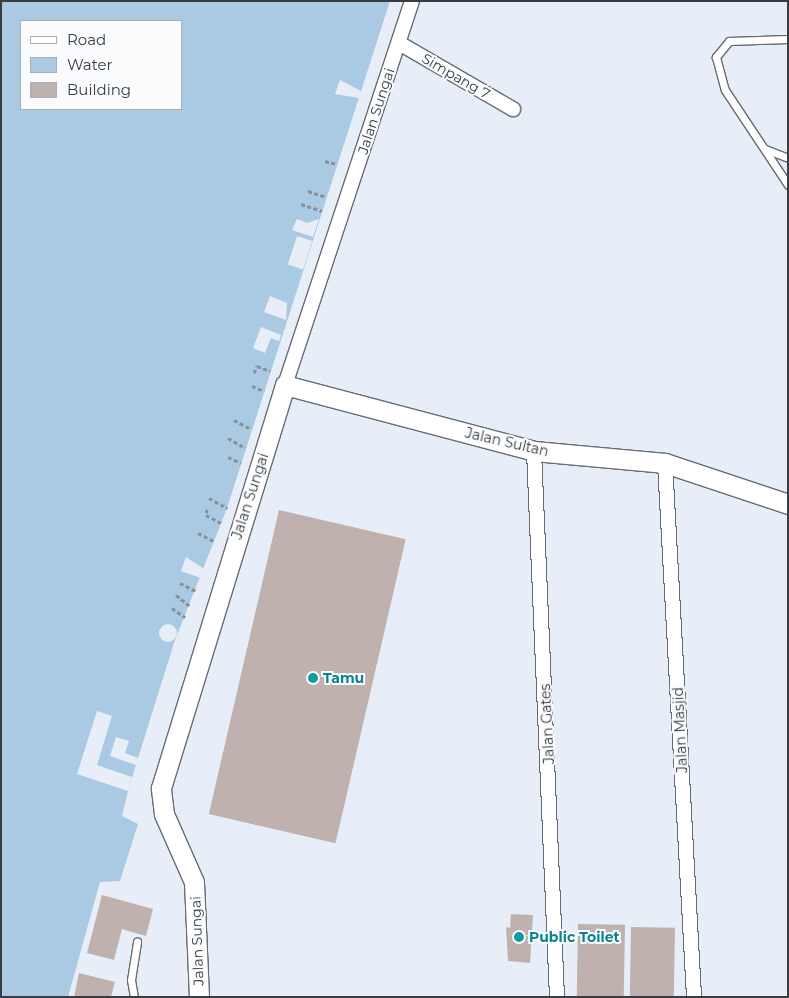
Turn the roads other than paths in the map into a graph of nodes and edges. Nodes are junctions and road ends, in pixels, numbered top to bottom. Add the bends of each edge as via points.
1 (412, 1) edge
2 (788, 39) edge
3 (399, 43) junction
4 (513, 109) dead end
5 (763, 147) junction
6 (788, 158) edge
7 (788, 185) edge
8 (285, 385) junction
9 (534, 450) junction
10 (665, 462) junction
11 (788, 504) edge
12 (136, 941) dead end
13 (134, 997) edge
14 (199, 997) edge
15 (557, 997) edge
16 (694, 997) edge

1 - 3 street, Jalan Sungai
2 - 5 lane via 729,41 717,53 725,90
3 - 4 street, Simpang 7
3 - 8 street, Jalan Sungai
5 - 6 lane
5 - 7 lane
8 - 9 street, Jalan Sultan
8 - 14 street, Jalan Sungai via 164,766 164,814 194,882
9 - 10 street, Jalan Sultan
9 - 15 street, Jalan Gates
10 - 11 street, Jalan Sultan
10 - 16 street, Jalan Masjid
12 - 13 lane via 131,980

